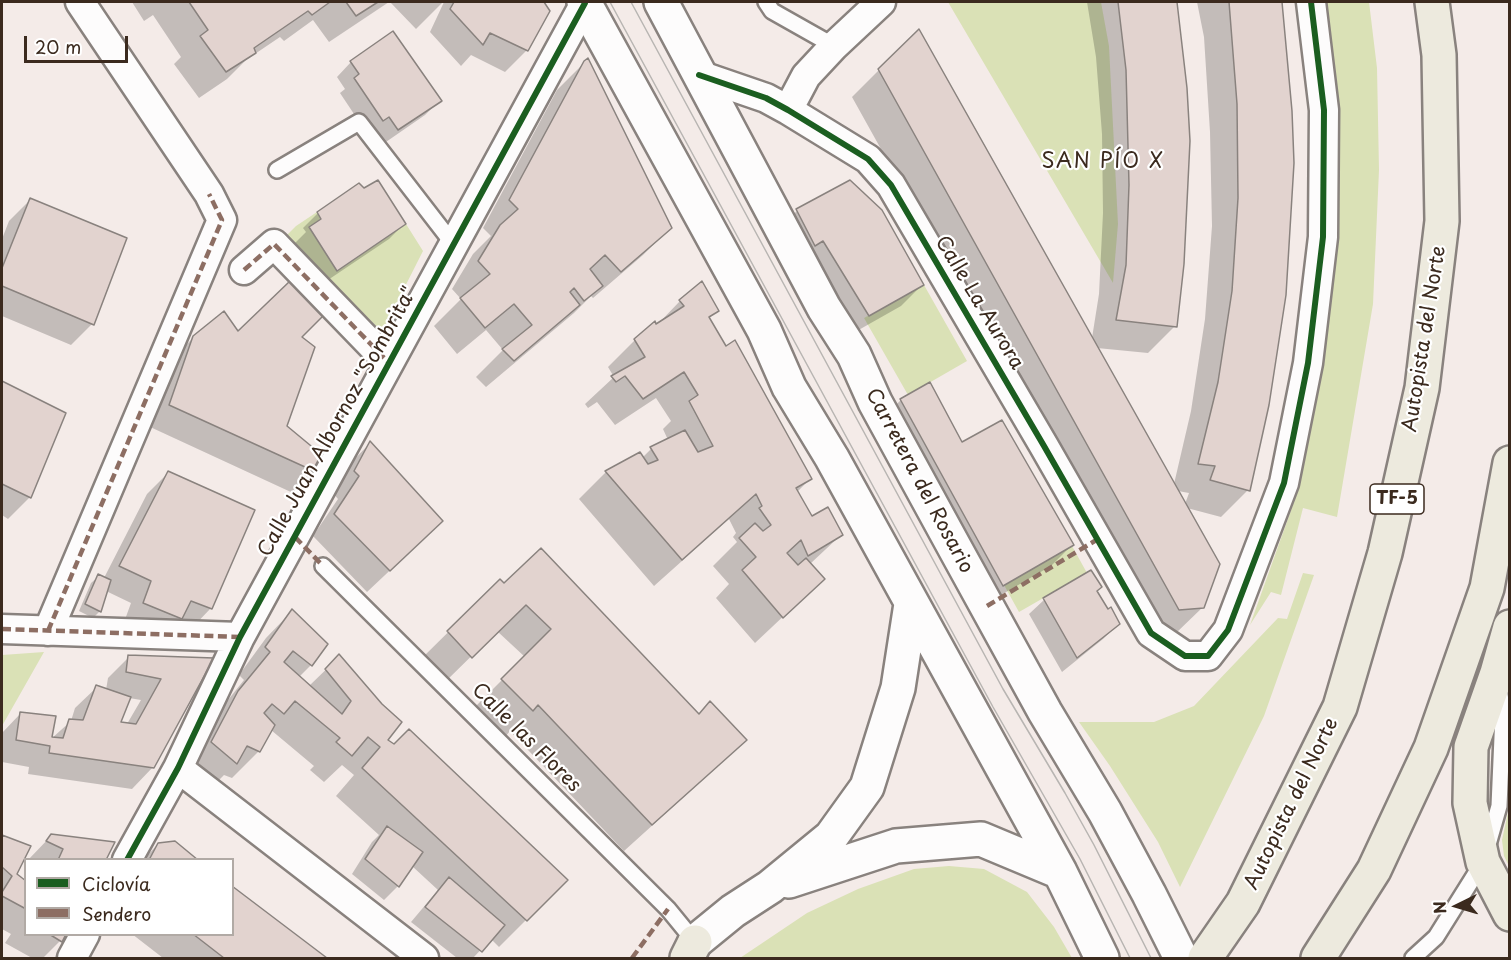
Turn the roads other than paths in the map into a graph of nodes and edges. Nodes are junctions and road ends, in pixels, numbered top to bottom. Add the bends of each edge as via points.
1 (80, 2) edge
2 (585, 2) edge
3 (661, 2) edge
4 (766, 2) edge
5 (881, 2) edge
6 (1311, 2) edge
7 (1432, 2) edge
8 (834, 46) junction
9 (699, 75) junction
10 (788, 110) junction
11 (277, 170) dead end
12 (454, 244) junction
13 (244, 270) dead end
14 (389, 363) junction
15 (1509, 463) edge
16 (323, 566) dead end
17 (911, 604) junction
18 (1509, 627) edge
19 (2, 629) edge
20 (48, 631) junction
21 (240, 637) junction
22 (178, 768) junction
23 (128, 858) edge
24 (1483, 862) junction
25 (1060, 872) junction
26 (770, 887) junction
27 (1509, 914) edge
28 (84, 936) edge
29 (691, 950) edge
30 (72, 958) edge
31 (424, 958) edge
32 (1102, 958) edge
33 (1181, 958) edge
34 (1205, 958) edge
35 (1318, 958) edge
36 (1413, 958) edge

1 - 20 street via 222,220
2 - 12 street, Calle Juan Albornoz "Sombrita"
2 - 17 main road via 764,330 789,387
3 - 9 main road, Carretera del Rosario
4 - 8 lane via 772,11
5 - 8 street
6 - 10 street, Calle La Aurora via 1324,110 1323,237 1308,363 1284,483 1228,630 1208,656 1185,656 1151,633 891,185 868,159
7 - 34 highway, Autopista del Norte / TF-5 via 1439,55 1442,221 1422,388 1385,553 1340,707 1243,903
8 - 10 street via 806,76
9 - 10 street, Calle La Aurora via 766,98
9 - 33 main road, Carretera del Rosario via 1045,712 1105,812
11 - 12 lane via 359,122
12 - 14 street, Calle Juan Albornoz "Sombrita"
13 - 14 street via 274,244
14 - 21 street, Calle Juan Albornoz "Sombrita"
15 - 35 highway via 1486,588 1431,748 1374,870
16 - 29 lane, Calle las Flores via 668,909
17 - 25 main road
17 - 26 main road via 898,688 867,787 831,837
18 - 24 highway via 1471,747 1470,803
19 - 20 street
20 - 21 street
21 - 22 street, Calle Juan Albornoz "Sombrita"
22 - 23 street, Calle Juan Albornoz "Sombrita"
22 - 31 street
24 - 27 highway
24 - 36 lane via 1436,937
25 - 26 main road via 981,839 896,846
25 - 32 main road
26 - 29 main road via 733,911
28 - 30 street

